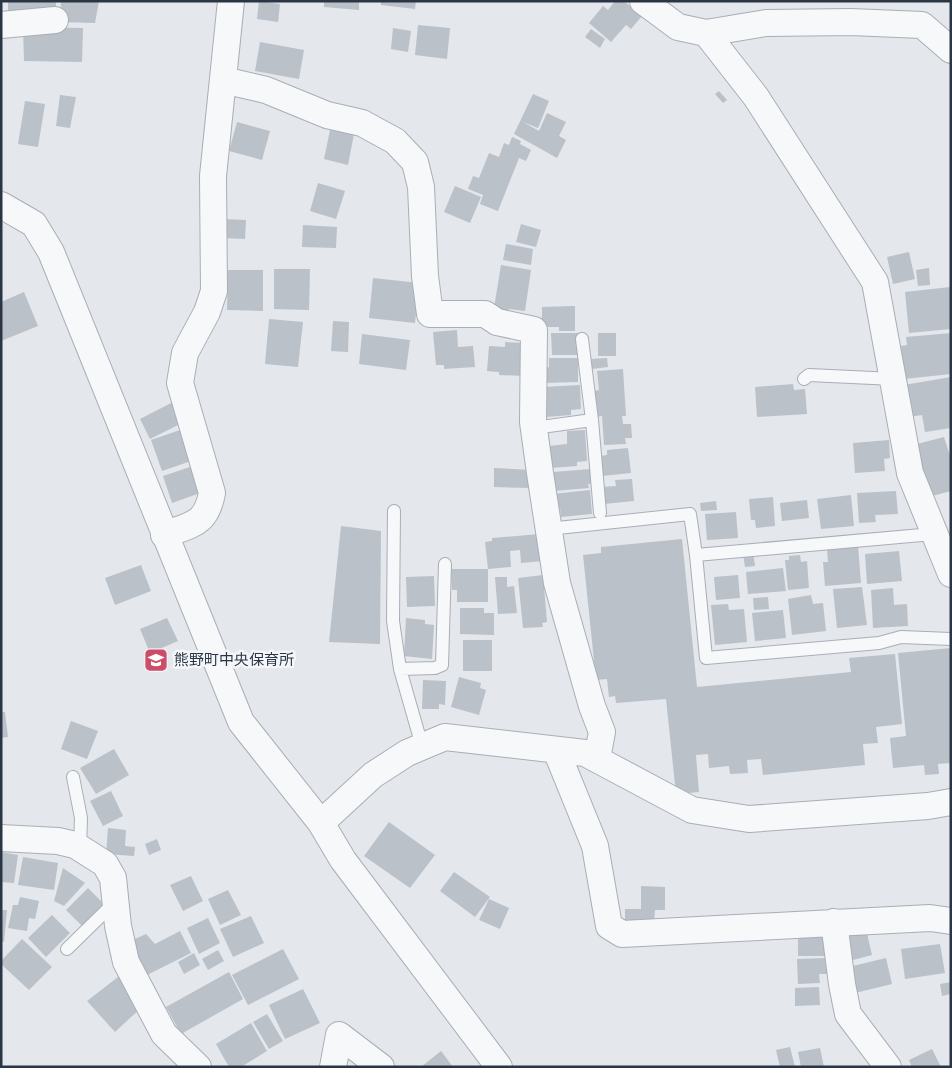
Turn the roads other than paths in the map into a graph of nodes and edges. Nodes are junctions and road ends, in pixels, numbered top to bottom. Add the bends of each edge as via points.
1 (231, 1) edge
2 (643, 1) edge
3 (55, 20) dead end
4 (1, 25) edge
5 (706, 33) junction
6 (951, 50) edge
7 (223, 80) junction
8 (1, 206) edge
9 (582, 339) dead end
10 (804, 379) dead end
11 (894, 379) junction
12 (592, 420) junction
13 (534, 428) junction
14 (394, 511) dead end
15 (600, 512) dead end
16 (548, 529) junction
17 (933, 534) junction
18 (164, 535) junction
19 (696, 555) junction
20 (446, 564) dead end
21 (951, 574) edge
22 (951, 639) edge
23 (400, 669) junction
24 (422, 746) junction
25 (556, 750) junction
26 (597, 759) junction
27 (73, 777) dead end
28 (951, 802) edge
29 (321, 823) junction
30 (1, 838) edge
31 (80, 848) junction
32 (116, 900) junction
33 (951, 921) edge
34 (834, 922) junction
35 (67, 949) dead end
36 (198, 1067) edge
37 (333, 1067) edge
38 (381, 1067) edge
39 (499, 1067) edge
40 (888, 1067) edge

1 - 7 street
2 - 5 street via 678,27
3 - 4 street
5 - 6 street via 766,23 922,25
5 - 11 street via 756,97 875,282
7 - 13 street via 266,90 327,115 362,123 395,141 415,162 421,187 430,314 485,314 497,322 534,330
7 - 18 street via 213,176 214,291 207,312 185,353 180,383 212,493 209,510 200,520
8 - 18 street via 34,224 51,252
9 - 12 lane
10 - 11 lane via 809,375
11 - 17 street via 910,473
12 - 13 lane
12 - 15 lane
13 - 16 street
14 - 23 lane via 393,621
16 - 19 lane via 690,514
16 - 26 street via 557,583 602,732
17 - 19 lane
17 - 21 street
18 - 29 street via 241,722
19 - 22 lane via 706,658 879,642 902,637
20 - 23 lane via 442,665
23 - 24 lane
24 - 25 street via 445,737
24 - 29 street via 373,775
25 - 26 street
25 - 34 street via 594,846 610,926 622,934
26 - 28 street via 692,810 750,819
27 - 31 lane via 81,818
29 - 39 street via 343,860
30 - 31 street via 58,841
31 - 32 street via 105,864 113,878
32 - 35 lane
32 - 36 street via 126,962 164,1034
33 - 34 street via 930,918
34 - 40 street via 848,1014
37 - 38 street via 339,1035

